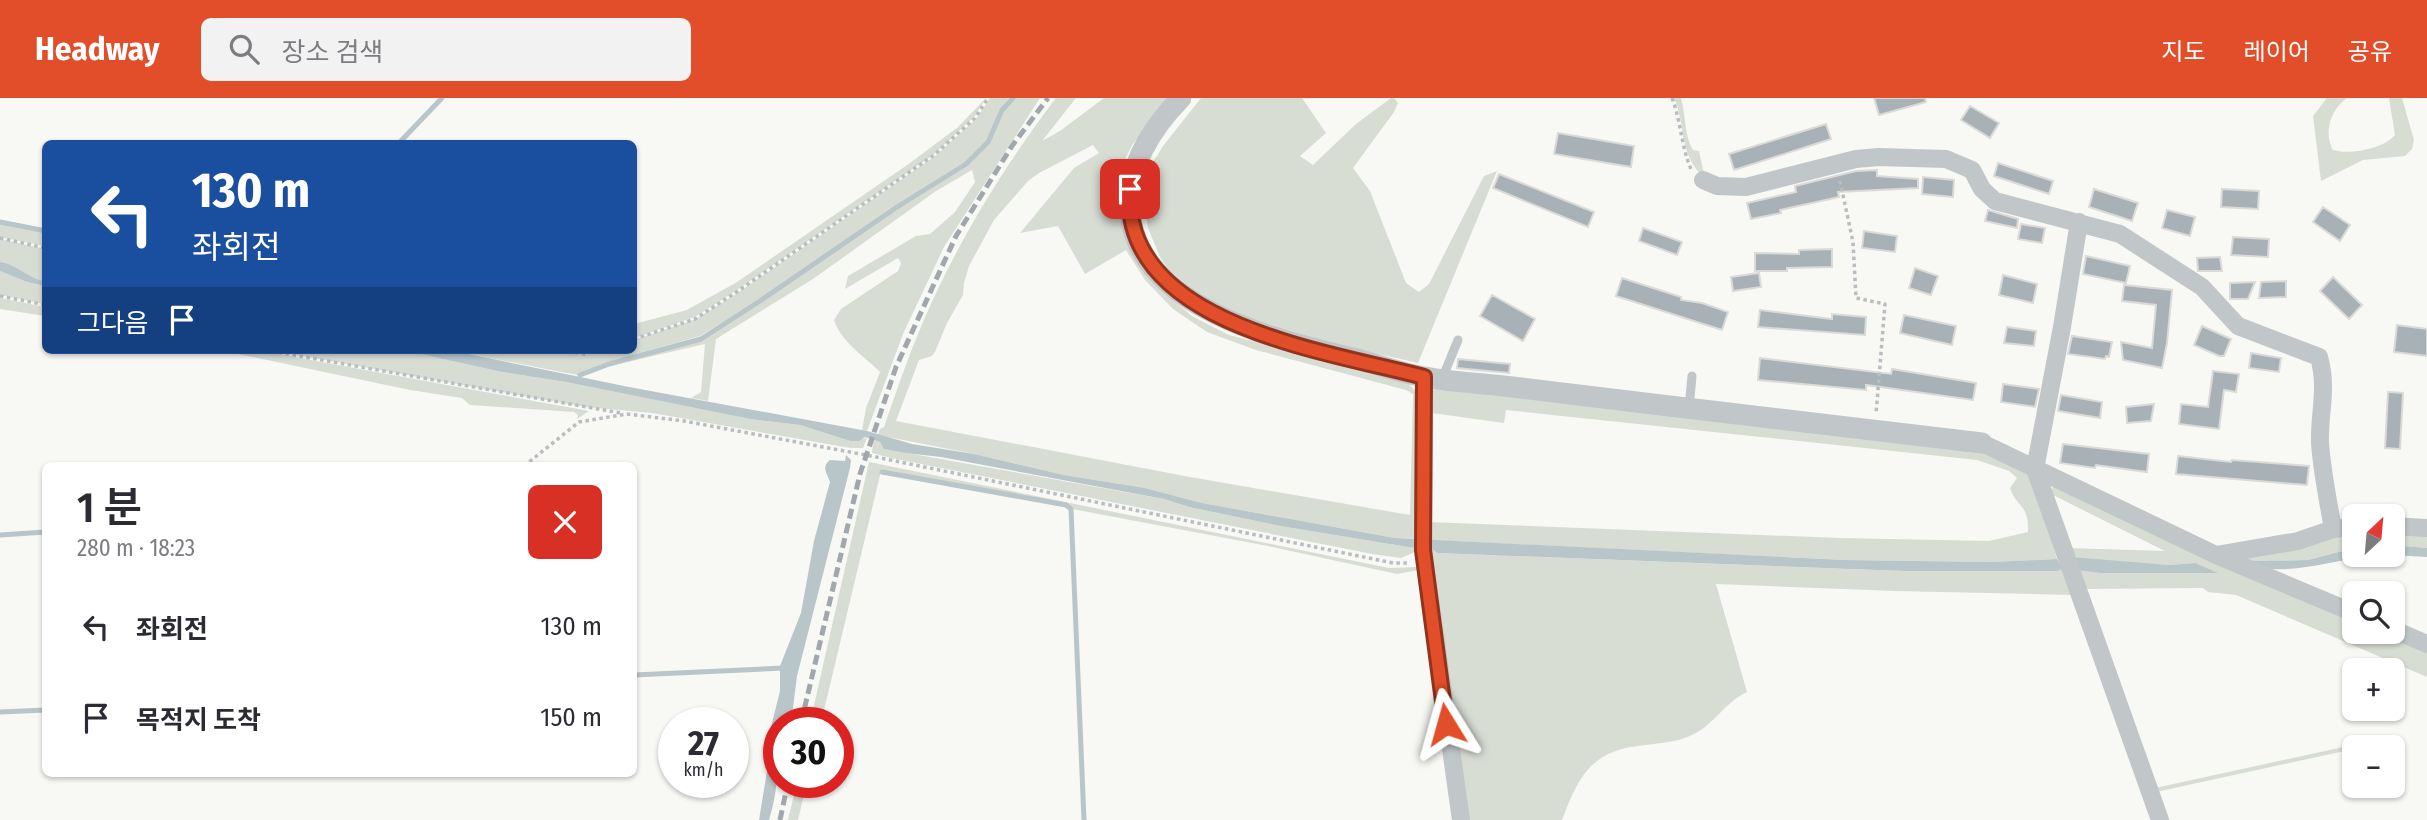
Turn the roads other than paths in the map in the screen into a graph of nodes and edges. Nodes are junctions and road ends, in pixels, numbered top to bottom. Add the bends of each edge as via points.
1 (1181, 98) edge
2 (1703, 180) road end
3 (2079, 222) junction
4 (1458, 340) dead end
5 (1692, 376) dead end
6 (1433, 378) junction
7 (1689, 408) junction
8 (1982, 443) joint
9 (2035, 470) junction
10 (2405, 527) edge
11 (2342, 528) edge
12 (2427, 528) edge
13 (2333, 529) junction
14 (2216, 555) junction
15 (2342, 608) edge
16 (2405, 635) edge
17 (2427, 644) edge
18 (1461, 820) edge
19 (2160, 820) edge

1 - 6 street via 1139,155 1130,189 1132,226 1154,267 1181,294 1231,321 1284,340
2 - 3 street via 1717,186 1745,187 1856,159 1946,159 1972,170 1982,190 1995,201
3 - 9 street
3 - 13 street via 2120,234 2202,287 2238,326 2319,357 2324,376 2322,467
4 - 6 lane
5 - 7 lane
6 - 7 street
6 - 18 street via 1424,548
7 - 8 street
8 - 9 street
9 - 14 street
9 - 19 street
10 - 12 street
11 - 13 street
13 - 14 street via 2298,541
14 - 15 street
16 - 17 street

